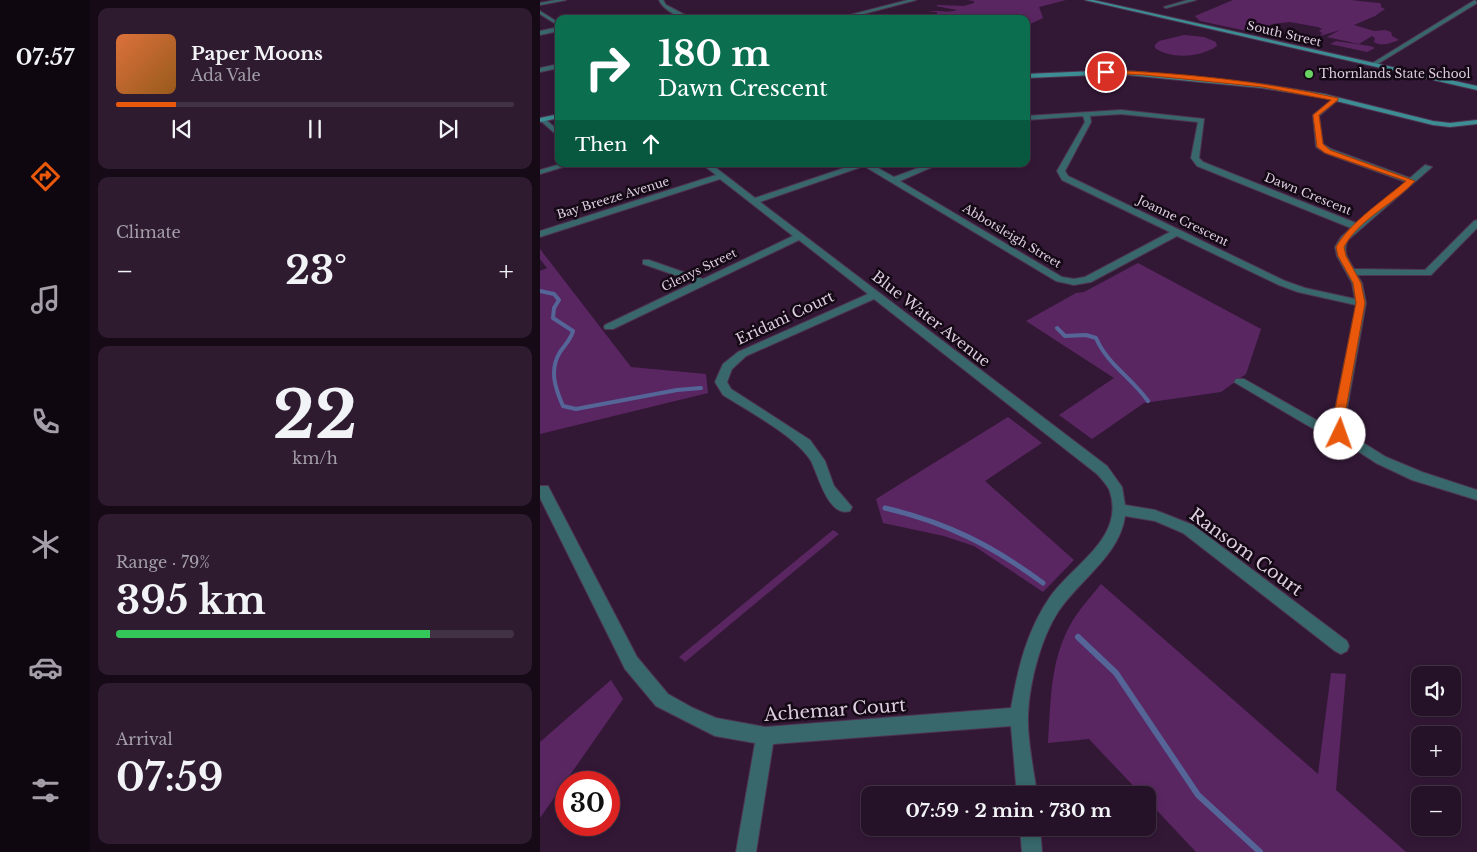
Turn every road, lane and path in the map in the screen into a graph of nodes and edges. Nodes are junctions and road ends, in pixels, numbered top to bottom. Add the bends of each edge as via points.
1 (564, 0) edge
2 (661, 0) edge
3 (914, 0) edge
4 (1087, 0) edge
5 (1194, 0) edge
6 (1100, 1) edge
7 (1477, 1) edge
8 (540, 4) edge
9 (1166, 7) dead end
10 (540, 12) edge
11 (683, 15) edge
12 (854, 15) edge
13 (555, 22) edge
14 (555, 30) edge
15 (540, 33) edge
16 (1374, 64) junction
17 (555, 67) edge
18 (540, 70) edge
19 (1030, 76) edge
20 (1477, 88) edge
21 (1336, 99) junction
22 (1086, 113) junction
23 (555, 117) edge
24 (1030, 118) edge
25 (542, 120) edge
26 (1477, 122) edge
27 (555, 131) edge
28 (558, 167) edge
29 (710, 167) edge
30 (856, 167) edge
31 (870, 167) edge
32 (927, 167) edge
33 (1428, 167) dead end
34 (540, 172) edge
35 (722, 176) junction
36 (894, 180) junction
37 (1412, 181) junction
38 (754, 201) junction
39 (1477, 223) edge
40 (1357, 227) junction
41 (1177, 232) junction
42 (540, 234) edge
43 (800, 236) junction
44 (646, 262) dead end
45 (1351, 272) junction
46 (703, 282) junction
47 (875, 295) junction
48 (1360, 303) junction
49 (609, 327) dead end
50 (1240, 382) dead end
51 (1340, 434) junction
52 (542, 490) dead end
53 (1477, 494) edge
54 (845, 507) dead end
55 (1119, 510) junction
56 (1341, 646) dead end
57 (1019, 716) junction
58 (765, 736) junction
59 (1025, 786) edge
60 (1031, 836) edge
61 (746, 852) edge
62 (1032, 852) edge

1 - 8 street
2 - 11 street via 664,6
3 - 12 street
4 - 6 street, South Street
5 - 9 street
6 - 16 street, South Street
7 - 16 street
10 - 13 street
14 - 15 street
16 - 20 street, South Street
17 - 18 street
19 - 21 street via 1144,73 1262,86
21 - 26 street via 1433,123
21 - 37 street via 1316,115 1319,145
22 - 24 street
22 - 40 street, Dawn Crescent via 1122,112 1202,120 1195,158 1200,164
22 - 41 street, Joanne Crescent via 1088,122 1061,171 1064,178
23 - 25 street
25 - 27 street
28 - 34 street
29 - 35 street, Blue Water Avenue
30 - 38 street
31 - 36 street, Abbotsleigh Street
32 - 36 street
33 - 37 street
35 - 38 street, Blue Water Avenue
35 - 42 street, Bay Breeze Avenue
36 - 41 street, Abbotsleigh Street via 1059,279 1074,282 1088,280
37 - 40 street
38 - 43 street, Blue Water Avenue
39 - 45 street via 1428,273
40 - 45 street, Dawn Crescent via 1340,247
41 - 48 street, Joanne Crescent via 1302,290
43 - 46 street, Glenys Street
43 - 47 street, Blue Water Avenue
44 - 46 street
45 - 48 street, Dawn Crescent via 1357,283
46 - 49 street, Glenys Street
47 - 54 street, Eridani Court via 742,354 727,367 721,382 727,392 804,443 818,461 828,490
47 - 55 street, Blue Water Avenue via 1102,470 1114,487
48 - 51 street, Dawn Crescent via 1339,420
50 - 51 street via 1316,425
51 - 53 street via 1381,460 1417,476
52 - 58 street, Achemar Court via 640,676 662,700 687,714 716,727
55 - 56 street, Ransom Court via 1144,512 1188,529
55 - 57 street via 1110,541 1056,601 1038,634 1026,670
57 - 58 street, Achemar Court
57 - 59 street
58 - 61 street
60 - 62 street

